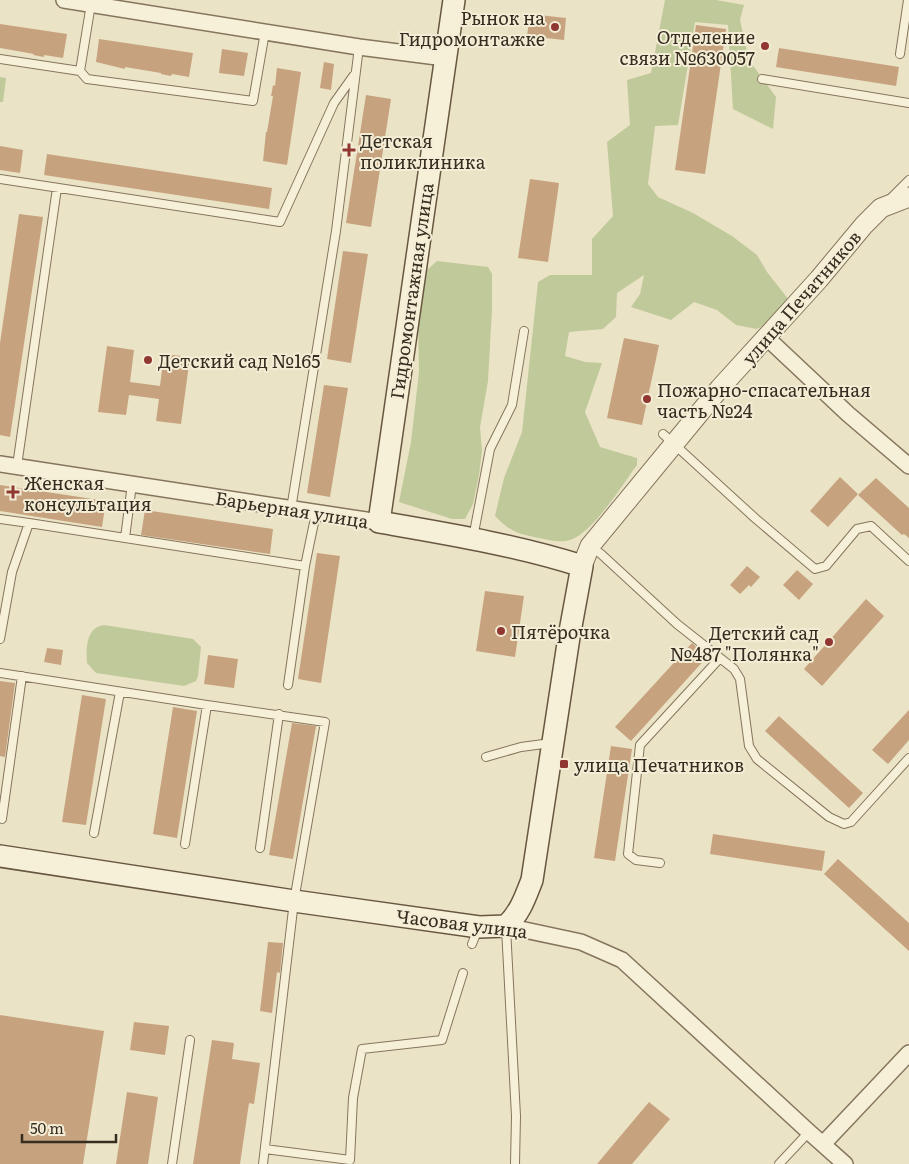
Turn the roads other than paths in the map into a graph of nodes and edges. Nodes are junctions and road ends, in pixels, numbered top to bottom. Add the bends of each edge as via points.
1 (64, 0) edge
2 (454, 0) edge
3 (908, 0) edge
4 (91, 4) junction
5 (125, 5) edge
6 (265, 32) junction
7 (359, 47) junction
8 (900, 54) dead end
9 (445, 58) junction
10 (0, 59) edge
11 (80, 71) junction
12 (355, 74) junction
13 (762, 79) dead end
14 (909, 103) edge
15 (0, 179) edge
16 (909, 180) edge
17 (57, 188) junction
18 (909, 198) edge
19 (881, 208) junction
20 (524, 331) dead end
21 (766, 337) junction
22 (669, 438) junction
23 (0, 464) edge
24 (17, 466) junction
25 (909, 466) edge
26 (132, 484) junction
27 (291, 509) junction
28 (316, 513) junction
29 (0, 519) edge
30 (379, 522) junction
31 (29, 524) junction
32 (125, 538) junction
33 (473, 538) junction
34 (586, 556) junction
35 (909, 561) edge
36 (305, 566) junction
37 (0, 639) edge
38 (720, 658) junction
39 (0, 672) edge
40 (22, 676) junction
41 (288, 685) dead end
42 (120, 692) junction
43 (207, 705) junction
44 (279, 714) junction
45 (553, 743) junction
46 (486, 757) dead end
47 (909, 758) edge
48 (0, 818) edge
49 (94, 833) dead end
50 (185, 844) dead end
51 (260, 848) dead end
52 (0, 856) edge
53 (660, 863) dead end
54 (294, 901) junction
55 (506, 926) junction
56 (463, 972) dead end
57 (190, 1040) dead end
58 (909, 1053) edge
59 (809, 1132) junction
60 (823, 1144) junction
61 (265, 1149) junction
62 (172, 1164) edge
63 (263, 1164) edge
64 (515, 1164) edge
65 (779, 1164) edge
66 (845, 1164) edge

1 - 4 street
2 - 9 main road, Гидромонтажная улица
3 - 8 lane
4 - 5 street
4 - 11 lane
5 - 6 street
6 - 7 street
6 - 11 lane via 253,101 87,79
7 - 9 street
7 - 12 lane
9 - 30 main road, Гидромонтажная улица
10 - 11 lane
12 - 17 lane via 334,103 280,222
12 - 27 lane via 336,231
13 - 14 lane
15 - 17 lane
16 - 19 lane
17 - 24 lane
18 - 19 street, улица Печатников
19 - 21 street, улица Печатников
20 - 33 lane via 512,405 490,449
21 - 22 street, улица Печатников
21 - 25 street
22 - 34 street, улица Печатников
22 - 35 lane via 815,569 826,566 857,529 871,526
23 - 24 street, Барьерная улица
24 - 26 street, Барьерная улица
26 - 27 street, Барьерная улица
26 - 32 lane
27 - 28 street, Барьерная улица
28 - 30 street, Барьерная улица
28 - 36 lane
29 - 31 lane
30 - 33 main road, Барьерная улица
31 - 32 lane
31 - 37 lane via 12,572
32 - 36 lane
33 - 34 main road, Барьерная улица via 542,553
34 - 38 lane
34 - 45 main road, улица Печатников
36 - 41 lane
38 - 47 lane via 734,669 740,679 748,746 756,759 829,817 844,824 851,822
38 - 53 lane via 640,745 628,854 636,860
39 - 40 lane
40 - 42 lane
40 - 48 lane
42 - 43 lane
42 - 49 lane
43 - 44 lane
43 - 50 lane
44 - 51 lane
44 - 54 lane via 325,722
45 - 46 lane via 520,747
45 - 55 main road, улица Печатников via 532,880 520,909
52 - 54 main road, Часовая улица
54 - 55 main road, Часовая улица via 475,936
54 - 61 lane
55 - 59 street, Часовая улица via 582,942 622,960
55 - 64 lane via 516,1116
56 - 61 lane via 442,1040 362,1049 353,1098 350,1160
57 - 62 lane
58 - 60 street
59 - 60 street, Часовая улица
59 - 65 lane
60 - 66 street, Часовая улица
61 - 63 lane

